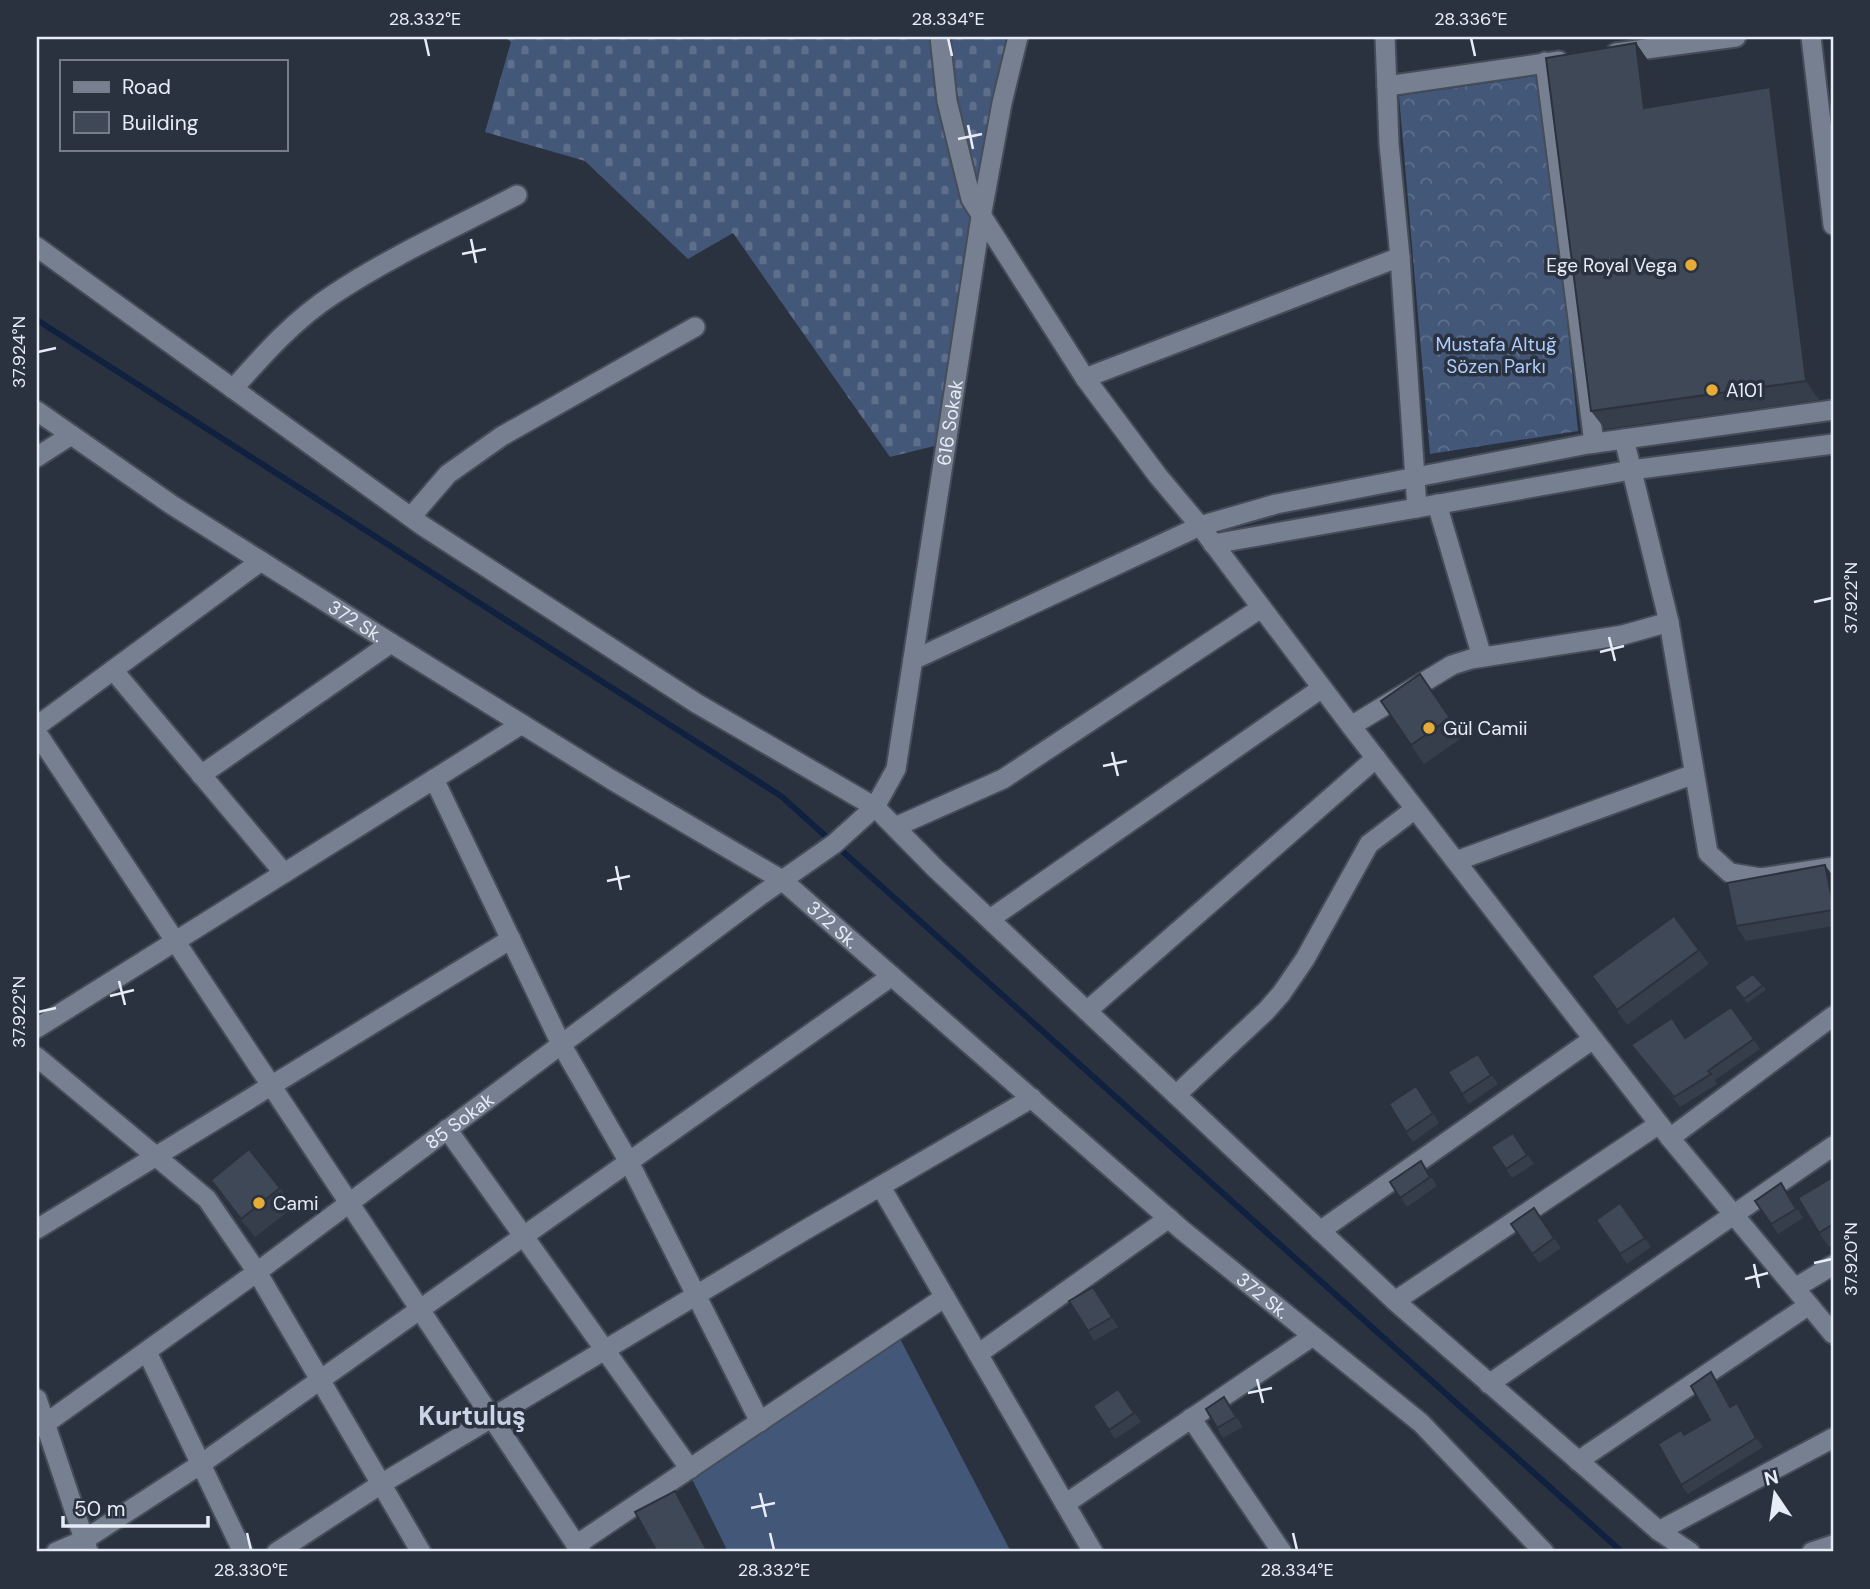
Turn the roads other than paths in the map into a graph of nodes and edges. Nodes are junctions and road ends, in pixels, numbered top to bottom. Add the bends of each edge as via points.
1 (940, 37) edge
2 (1018, 37) edge
3 (1385, 37) edge
4 (1736, 37) edge
5 (1811, 37) edge
6 (1545, 62) junction
7 (1387, 86) junction
8 (517, 195) dead end
9 (981, 217) junction
10 (1833, 225) edge
11 (37, 247) edge
12 (1399, 257) junction
13 (695, 327) dead end
14 (1085, 378) junction
15 (233, 389) junction
16 (1833, 410) edge
17 (37, 411) edge
18 (71, 435) junction
19 (1624, 439) junction
20 (1594, 443) junction
21 (1833, 444) edge
22 (37, 457) edge
23 (1631, 470) junction
24 (1414, 477) junction
25 (1437, 504) junction
26 (1417, 508) junction
27 (411, 517) junction
28 (1200, 526) junction
29 (1213, 544) junction
30 (261, 561) junction
31 (1261, 608) junction
32 (1669, 622) junction
33 (391, 643) junction
34 (1477, 658) junction
35 (913, 660) junction
36 (113, 670) junction
37 (1322, 688) junction
38 (522, 724) junction
39 (37, 726) edge
40 (1351, 726) junction
41 (37, 733) edge
42 (1376, 758) junction
43 (1695, 774) junction
44 (201, 775) junction
45 (434, 779) junction
46 (874, 807) junction
47 (1415, 809) junction
48 (895, 827) junction
49 (1456, 861) junction
50 (1833, 867) edge
51 (284, 873) junction
52 (782, 880) junction
53 (990, 919) junction
54 (511, 939) junction
55 (175, 942) junction
56 (892, 976) junction
57 (1087, 1011) junction
58 (1833, 1016) edge
59 (37, 1028) edge
60 (1593, 1039) junction
61 (561, 1044) junction
62 (37, 1057) edge
63 (272, 1086) junction
64 (1176, 1095) junction
65 (1032, 1098) junction
66 (447, 1129) junction
67 (1664, 1131) junction
68 (1833, 1146) edge
69 (155, 1156) junction
70 (629, 1162) junction
71 (881, 1187) junction
72 (349, 1202) junction
73 (1734, 1215) junction
74 (1169, 1217) junction
75 (37, 1228) edge
76 (1320, 1231) junction
77 (524, 1237) junction
78 (1833, 1265) edge
79 (257, 1272) junction
80 (1795, 1288) junction
81 (696, 1296) junction
82 (945, 1297) junction
83 (1395, 1301) junction
84 (1809, 1306) junction
85 (421, 1310) junction
86 (1833, 1334) edge
87 (1312, 1336) junction
88 (606, 1350) junction
89 (147, 1352) junction
90 (978, 1354) junction
91 (320, 1378) junction
92 (1489, 1384) junction
93 (37, 1399) edge
94 (1191, 1418) junction
95 (493, 1419) junction
96 (761, 1422) junction
97 (41, 1426) edge
98 (1833, 1438) edge
99 (1578, 1461) junction
100 (201, 1464) junction
101 (691, 1469) junction
102 (382, 1484) junction
103 (1065, 1504) junction
104 (1659, 1531) junction
105 (1833, 1545) edge
106 (86, 1546) edge
107 (579, 1549) edge
108 (56, 1552) edge
109 (243, 1552) edge
110 (277, 1552) edge
111 (421, 1552) edge
112 (1093, 1552) edge
113 (1282, 1552) edge
114 (1542, 1552) edge
115 (1690, 1552) edge
116 (1812, 1552) edge

1 - 9 street via 947,101 971,199
2 - 9 street, 616 Sokak
3 - 7 street
4 - 6 street
5 - 10 street
6 - 7 street
6 - 20 street
7 - 12 street
8 - 15 street via 332,295 279,338
9 - 14 street
9 - 35 street, 616 Sokak
11 - 15 street
12 - 14 street
12 - 24 street
13 - 27 street via 502,436 448,474
14 - 28 street
15 - 27 street
16 - 19 street
17 - 18 street, 372 Sk.
18 - 22 street
18 - 30 street, 372 Sk.
19 - 20 street
19 - 23 street
20 - 24 street
21 - 23 street
23 - 25 street
23 - 32 street
24 - 26 street
24 - 28 street via 1276,504
25 - 26 street
25 - 34 street
26 - 29 street
27 - 46 street via 696,703
28 - 29 street
28 - 35 street
29 - 31 street
30 - 33 street, 372 Sk.
30 - 36 street
31 - 37 street
31 - 48 street via 1003,779
32 - 34 street via 1623,635
32 - 43 street
33 - 38 street, 372 Sk.
33 - 44 street
34 - 40 street via 1452,665
35 - 46 street, 616 Sokak via 896,769
36 - 39 street
36 - 44 street
37 - 40 street
37 - 53 street
38 - 45 street
38 - 52 street, 372 Sk.
40 - 42 street
41 - 55 street
42 - 47 street
42 - 57 street
43 - 49 street
43 - 50 street via 1708,853 1730,873 1761,878
44 - 51 street
45 - 51 street
45 - 54 street
46 - 48 street
46 - 52 street, 85 Sokak via 834,844
47 - 49 street
47 - 64 street via 1368,844 1281,994
48 - 53 street
49 - 60 street
51 - 55 street
52 - 56 street, 372 Sk.
52 - 61 street, 85 Sokak
53 - 57 street
54 - 61 street
54 - 63 street
55 - 59 street
55 - 63 street
56 - 65 street, 372 Sk.
56 - 70 street
57 - 64 street
58 - 67 street
60 - 67 street
60 - 76 street
61 - 66 street, 85 Sokak
61 - 70 street
62 - 69 street
63 - 69 street
63 - 72 street
64 - 76 street
65 - 71 street
65 - 74 street, 372 Sk.
66 - 72 street, 85 Sokak
66 - 77 street
67 - 73 street
67 - 83 street
68 - 73 street
69 - 75 street
69 - 79 street via 207,1199
70 - 77 street
70 - 81 street
71 - 81 street
71 - 82 street
72 - 79 street, 85 Sokak
72 - 85 street
73 - 80 street
73 - 92 street
74 - 87 street, 372 Sk.
74 - 90 street
76 - 83 street
77 - 85 street
77 - 88 street
78 - 80 street
79 - 89 street, 85 Sokak
79 - 91 street
80 - 84 street
81 - 88 street
81 - 96 street
82 - 90 street
82 - 96 street
83 - 92 street
84 - 86 street
84 - 99 street
85 - 91 street
85 - 95 street
87 - 94 street
87 - 114 street, 372 Sk. via 1421,1423
88 - 95 street
88 - 101 street
89 - 97 street, 85 Sokak
89 - 100 street
90 - 103 street
91 - 100 street
91 - 102 street
92 - 99 street
93 - 97 street
94 - 103 street
94 - 113 street
95 - 102 street
95 - 107 street
96 - 101 street
97 - 106 street
98 - 104 street
99 - 104 street
100 - 106 street
100 - 109 street
101 - 107 street
102 - 110 street
102 - 111 street
103 - 112 street
104 - 115 street
105 - 116 street
106 - 108 street

